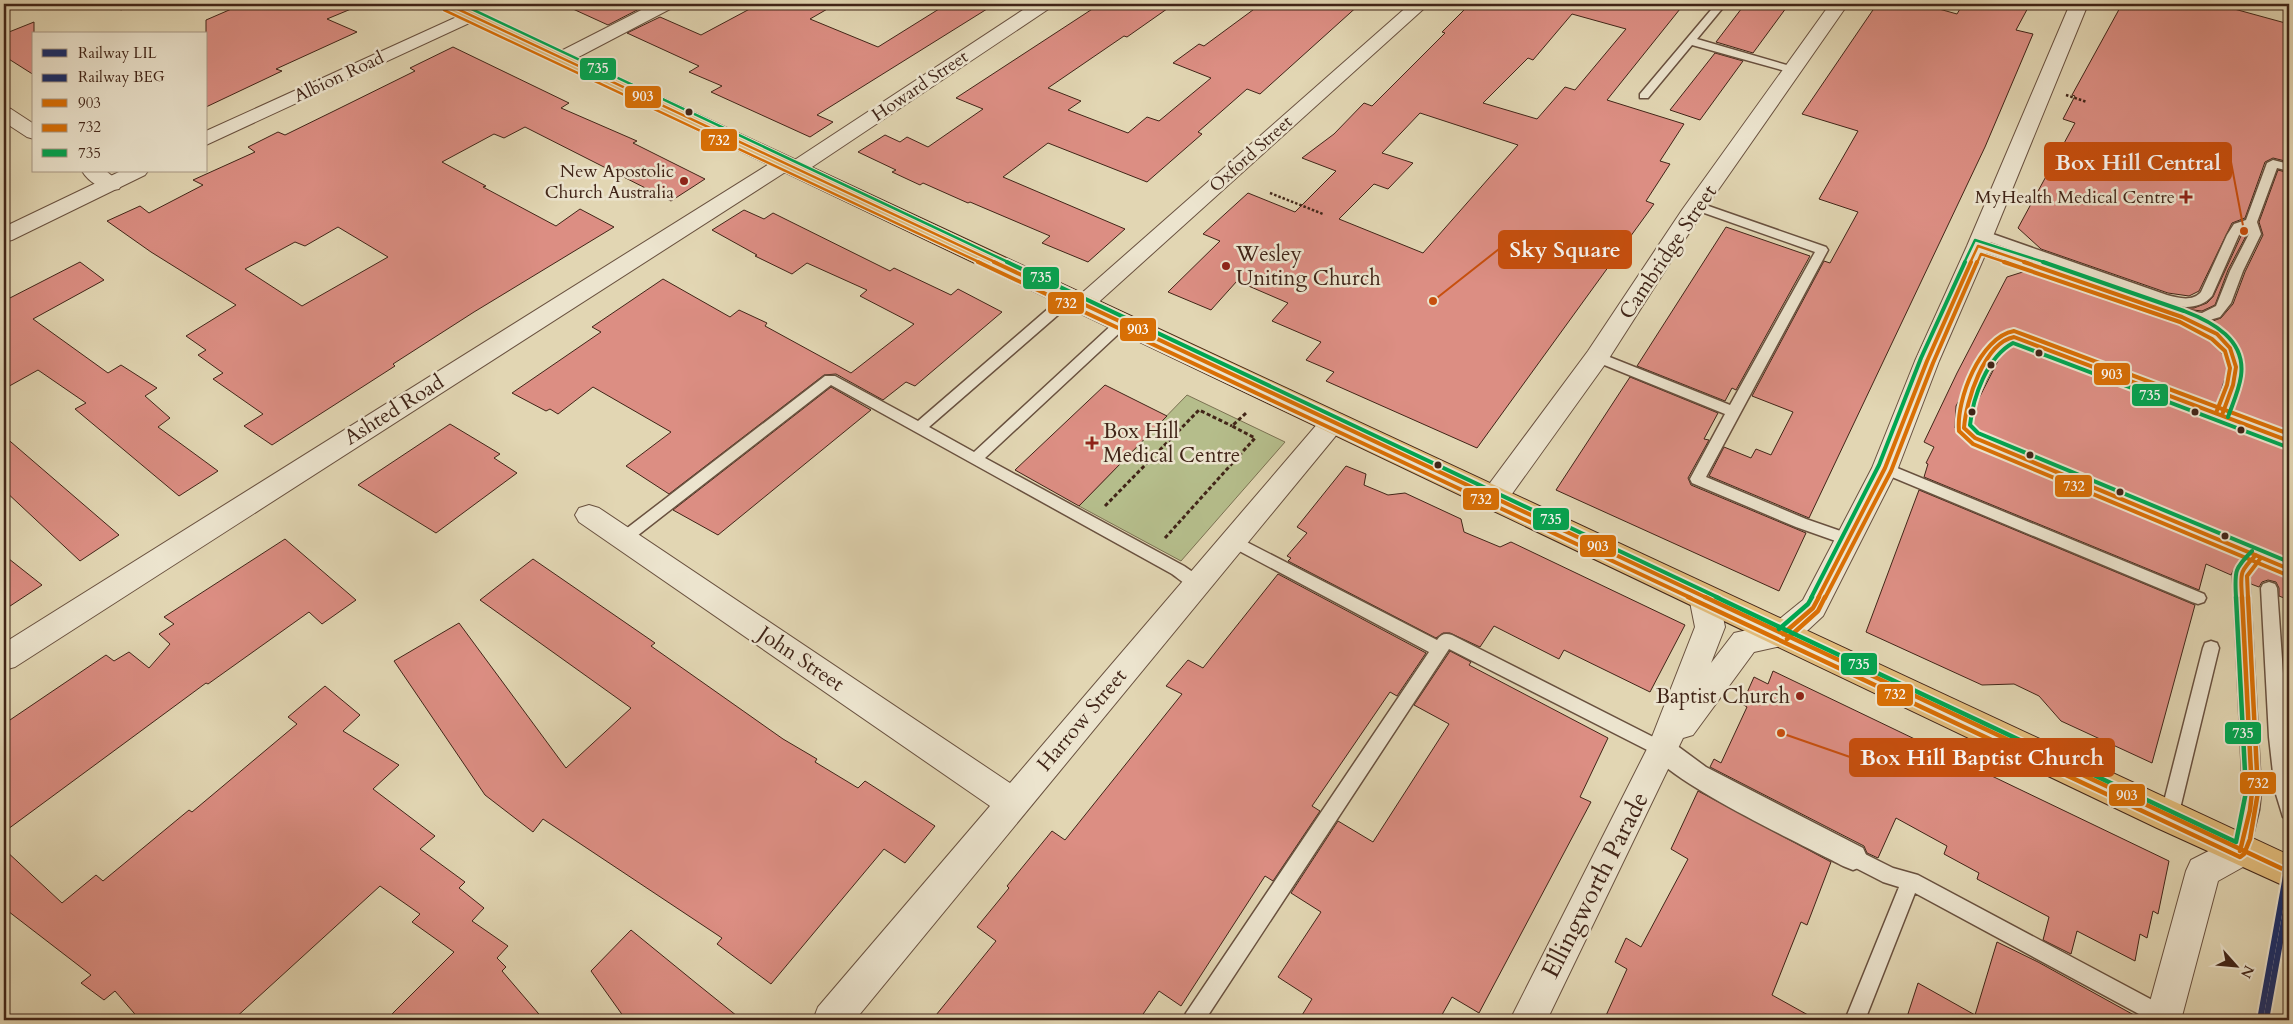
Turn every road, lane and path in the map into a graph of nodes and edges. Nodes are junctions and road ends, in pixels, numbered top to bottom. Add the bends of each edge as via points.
1 (119, 4) edge
2 (447, 4) edge
3 (666, 4) edge
4 (1044, 4) edge
5 (1420, 4) edge
6 (1721, 4) edge
7 (1839, 4) edge
8 (2078, 4) edge
9 (122, 10) dead end
10 (472, 16) junction
11 (1691, 41) junction
12 (562, 58) junction
13 (1793, 70) junction
14 (2060, 94) dead end
15 (1644, 96) dead end
16 (2087, 102) dead end
17 (4, 113) edge
18 (32, 132) edge
19 (208, 138) edge
20 (790, 166) junction
21 (2289, 168) edge
22 (93, 172) edge
23 (136, 172) edge
24 (111, 184) junction
25 (1270, 193) dead end
26 (1698, 206) junction
27 (1323, 214) dead end
28 (2251, 222) junction
29 (4, 235) edge
30 (1981, 240) junction
31 (1076, 301) junction
32 (2191, 318) junction
33 (1122, 323) junction
34 (2023, 339) dead end
35 (1597, 357) junction
36 (2228, 396) dead end
37 (1733, 412) junction
38 (1246, 413) dead end
39 (1334, 421) junction
40 (1232, 426) junction
41 (919, 428) junction
42 (1975, 438) dead end
43 (975, 459) junction
44 (1885, 468) junction
45 (1494, 498) junction
46 (588, 516) dead end
47 (1090, 522) junction
48 (622, 538) junction
49 (1847, 540) junction
50 (1233, 541) junction
51 (1151, 555) junction
52 (2241, 575) dead end
53 (1197, 583) junction
54 (2269, 588) dead end
55 (1704, 597) junction
56 (2198, 598) dead end
57 (1783, 634) junction
58 (2211, 648) dead end
59 (1440, 649) junction
60 (4, 658) edge
61 (1663, 750) junction
62 (1013, 803) junction
63 (2288, 809) edge
64 (2169, 817) junction
65 (2240, 851) junction
66 (1853, 857) joint
67 (2289, 872) edge
68 (1911, 881) junction
69 (2163, 1019) edge
70 (831, 1020) edge
71 (1193, 1020) edge
72 (1528, 1020) edge
73 (1855, 1020) edge

1 - 9 path
2 - 10 main road
3 - 12 street
4 - 20 street, Howard Street
5 - 31 street, Oxford Street
6 - 11 lane
7 - 13 street, Cambridge Street
8 - 30 street
10 - 12 main road
10 - 19 street, Albion Road
11 - 13 lane
11 - 15 lane
12 - 20 main road
13 - 26 street, Cambridge Street
14 - 16 path
17 - 18 street
20 - 31 main road
20 - 60 street, Ashted Road
21 - 28 lane via 2273,163
22 - 24 street
23 - 24 street
24 - 29 street
25 - 27 path
26 - 35 street, Cambridge Street
26 - 37 lane via 1822,250
28 - 30 lane via 2238,227 2233,234 2202,299 2183,303
28 - 32 lane via 2255,234 2234,276 2225,304 2217,313
30 - 32 lane via 2173,314
30 - 44 street
31 - 33 main road
31 - 41 lane
32 - 36 lane via 2214,332 2231,350 2236,366
33 - 39 main road
33 - 43 lane
34 - 42 lane via 2008,338 1997,345 1966,407 1964,428
35 - 37 lane
35 - 45 street, Cambridge Street
37 - 49 lane via 1697,479 1801,524
38 - 40 path
39 - 45 main road
39 - 50 street, Harrow Street
40 - 47 path via 1199,410
40 - 51 path via 1255,438
41 - 43 lane
41 - 48 lane via 830,379
43 - 47 lane
44 - 49 street
44 - 56 lane
45 - 55 main road
46 - 48 street, John Street
47 - 51 lane
48 - 62 street, John Street
49 - 57 street via 1813,608
50 - 53 street, Harrow Street
50 - 59 lane
51 - 53 lane
52 - 65 lane via 2252,792
53 - 62 street, Harrow Street
54 - 63 lane via 2278,737
55 - 57 main road
55 - 61 street, Ellingworth Parade via 1710,628
57 - 61 street, Ellingworth Parade via 1745,642
57 - 64 main road
58 - 64 lane
59 - 61 lane via 1446,640
59 - 71 lane
61 - 66 street via 1696,775
61 - 72 street, Ellingworth Parade
62 - 70 street, Harrow Street
64 - 65 main road
65 - 67 main road
65 - 69 street via 2203,871
66 - 68 lane via 1890,876
68 - 69 lane
68 - 73 lane

